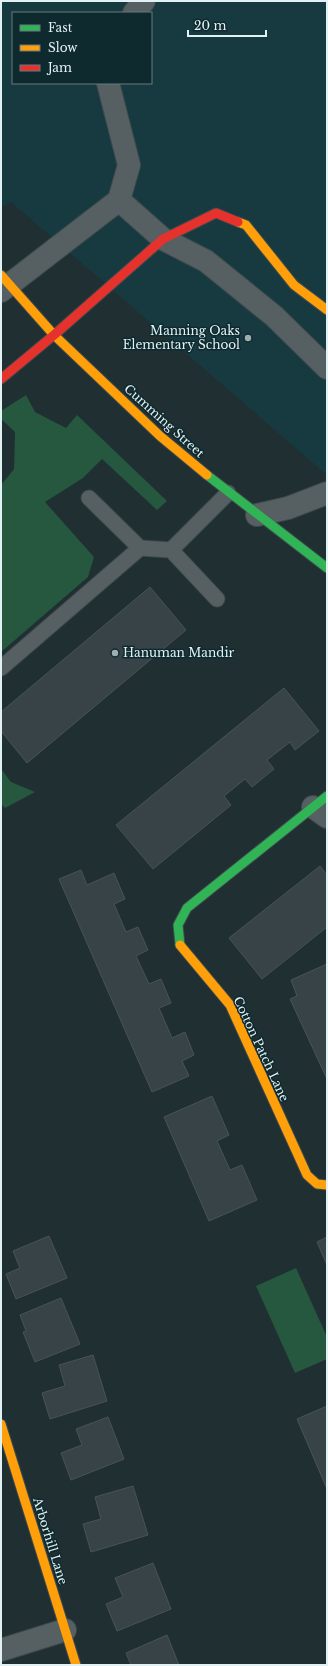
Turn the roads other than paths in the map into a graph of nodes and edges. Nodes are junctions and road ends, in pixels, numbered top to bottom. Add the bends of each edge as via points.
1 (144, 1) edge
2 (135, 12) edge
3 (108, 84) edge
4 (119, 200) junction
5 (163, 238) junction
6 (4, 284) edge
7 (327, 310) edge
8 (54, 335) junction
9 (327, 368) edge
10 (1, 379) edge
11 (228, 493) junction
12 (327, 493) edge
13 (89, 498) dead end
14 (257, 515) junction
15 (140, 548) junction
16 (171, 550) junction
17 (327, 568) edge
18 (217, 599) dead end
19 (1, 668) edge
20 (322, 807) edge
21 (327, 1185) edge
22 (1, 1424) edge
23 (65, 1630) junction
24 (1, 1650) edge
25 (76, 1665) edge

1 - 2 street
3 - 4 street via 129,165
4 - 5 street
4 - 6 street
5 - 7 street via 216,213 246,225 294,285
5 - 8 street
5 - 9 street via 206,261 274,316
6 - 8 street, Cumming Street
8 - 10 street
8 - 11 street, Cumming Street via 160,436
11 - 14 street, Cumming Street
11 - 16 lane
12 - 14 street via 288,508
13 - 15 lane
14 - 17 street, Cumming Street
15 - 16 lane
15 - 19 lane
16 - 18 lane
20 - 21 street, Cotton Patch Lane via 187,908 178,925 180,946 230,1005 306,1175 317,1184
22 - 23 street, Arborhill Lane
23 - 24 street
23 - 25 street, Arborhill Lane

